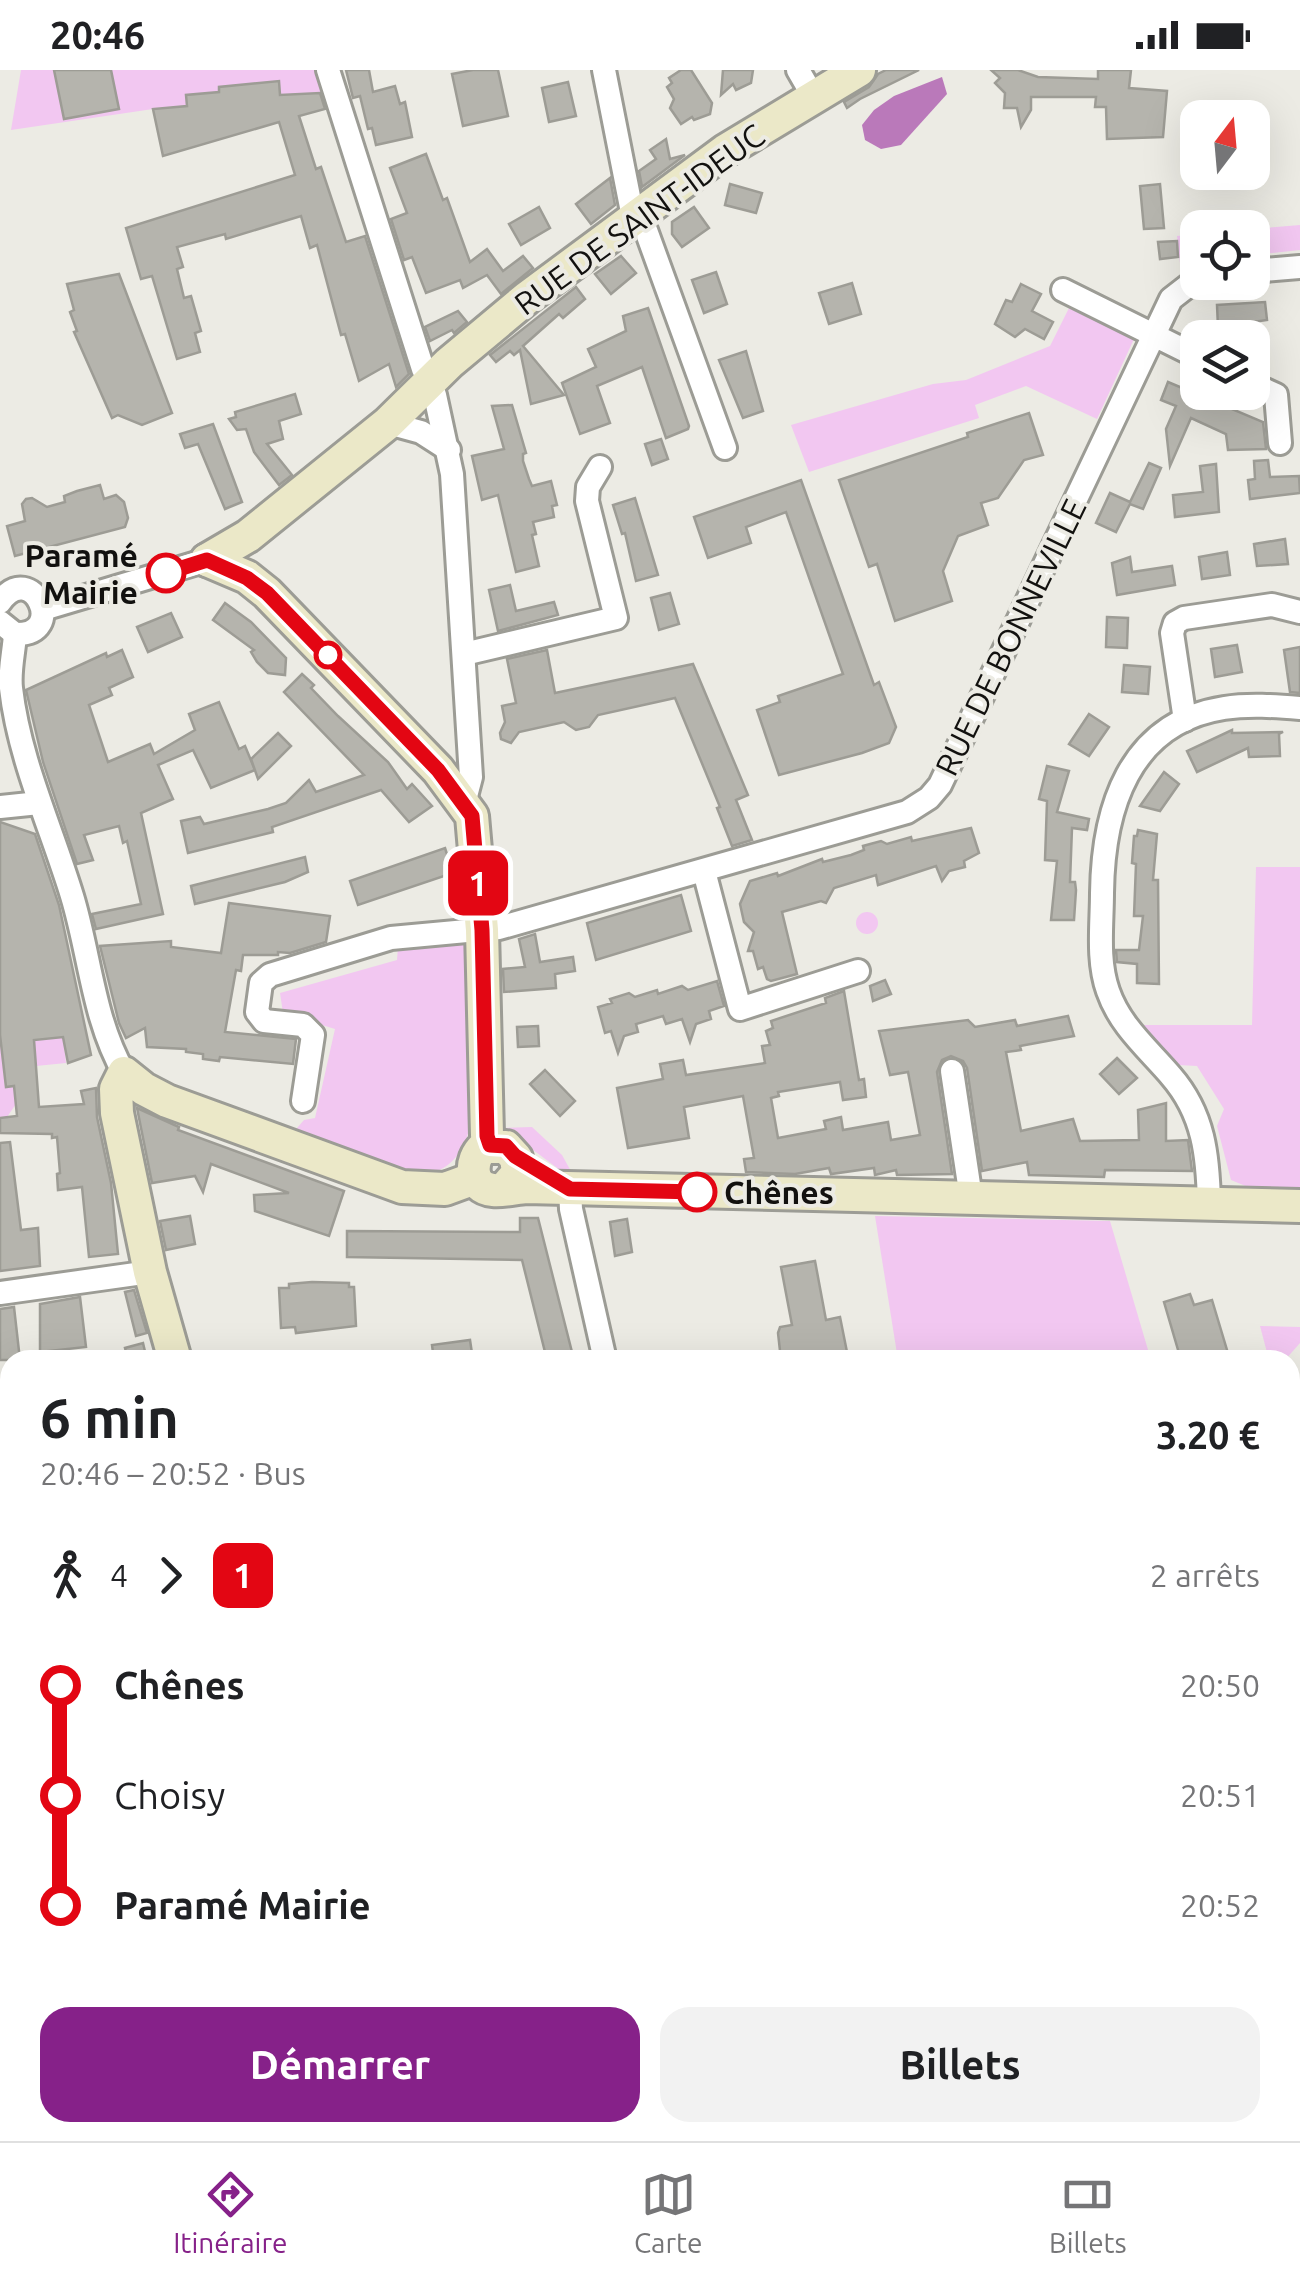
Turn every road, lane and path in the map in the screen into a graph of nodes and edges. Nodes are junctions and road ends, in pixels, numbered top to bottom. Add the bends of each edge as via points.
1 (328, 70) edge
2 (604, 70) edge
3 (859, 70) edge
4 (806, 83) edge
5 (637, 217) junction
6 (1300, 266) edge
7 (1270, 268) edge
8 (1064, 290) dead end
9 (1180, 291) edge
10 (1154, 335) junction
11 (1180, 347) edge
12 (430, 384) junction
13 (1270, 392) edge
14 (388, 424) junction
15 (1280, 443) dead end
16 (725, 448) dead end
17 (449, 450) junction
18 (600, 467) dead end
19 (207, 560) junction
20 (2, 594) edge
21 (43, 609) junction
22 (1300, 612) edge
23 (7, 628) edge
24 (464, 654) junction
25 (1300, 708) edge
26 (1185, 720) junction
27 (39, 803) junction
28 (464, 804) junction
29 (0, 806) edge
30 (704, 871) junction
31 (482, 930) junction
32 (858, 970) dead end
33 (952, 1072) dead end
34 (124, 1073) junction
35 (303, 1101) dead end
36 (503, 1150) junction
37 (490, 1183) junction
38 (570, 1189) junction
39 (971, 1198) junction
40 (1209, 1204) junction
41 (1300, 1206) edge
42 (150, 1272) junction
43 (0, 1293) edge
44 (172, 1350) edge
45 (602, 1350) edge

1 - 12 street
2 - 5 street
3 - 4 main road, RUE DE SAINT-IDEUC
4 - 5 main road, RUE DE SAINT-IDEUC
5 - 12 main road, RUE DE SAINT-IDEUC via 528,297
5 - 16 street
6 - 7 street
8 - 10 street
9 - 10 street, RUE DE BONNEVILLE
10 - 11 street
10 - 30 street, RUE DE BONNEVILLE via 940,786 907,812
12 - 14 main road, RUE DE SAINT-IDEUC
12 - 17 street
13 - 15 street via 1276,395
14 - 17 street via 421,432
14 - 19 main road, RUE DE SAINT-IDEUC via 248,536
17 - 24 street
18 - 24 street via 587,501 616,618
19 - 21 street
19 - 28 main road via 267,593
20 - 21 street via 29,591
21 - 23 street via 30,632
22 - 26 street via 1272,605 1175,623
23 - 27 street via 10,684
24 - 28 street via 471,777
25 - 26 street via 1220,708
26 - 40 street via 1131,768 1110,813 1101,961 1121,1018 1191,1103 1208,1151
27 - 29 street
27 - 34 street via 72,898 108,1045
28 - 31 main road via 474,827
30 - 31 street, RUE DE BONNEVILLE
30 - 32 street via 740,1009
31 - 35 street, RUE DE BONNEVILLE via 391,938 260,982 257,1012 264,1021 303,1025 313,1035
31 - 36 main road via 487,1136
33 - 39 street
34 - 37 main road via 166,1101 388,1183 445,1189
34 - 42 main road via 116,1113
36 - 37 main road via 474,1158
36 - 38 main road
37 - 38 main road
38 - 39 main road
38 - 45 street
39 - 40 main road
40 - 41 main road
42 - 43 street
42 - 44 main road

